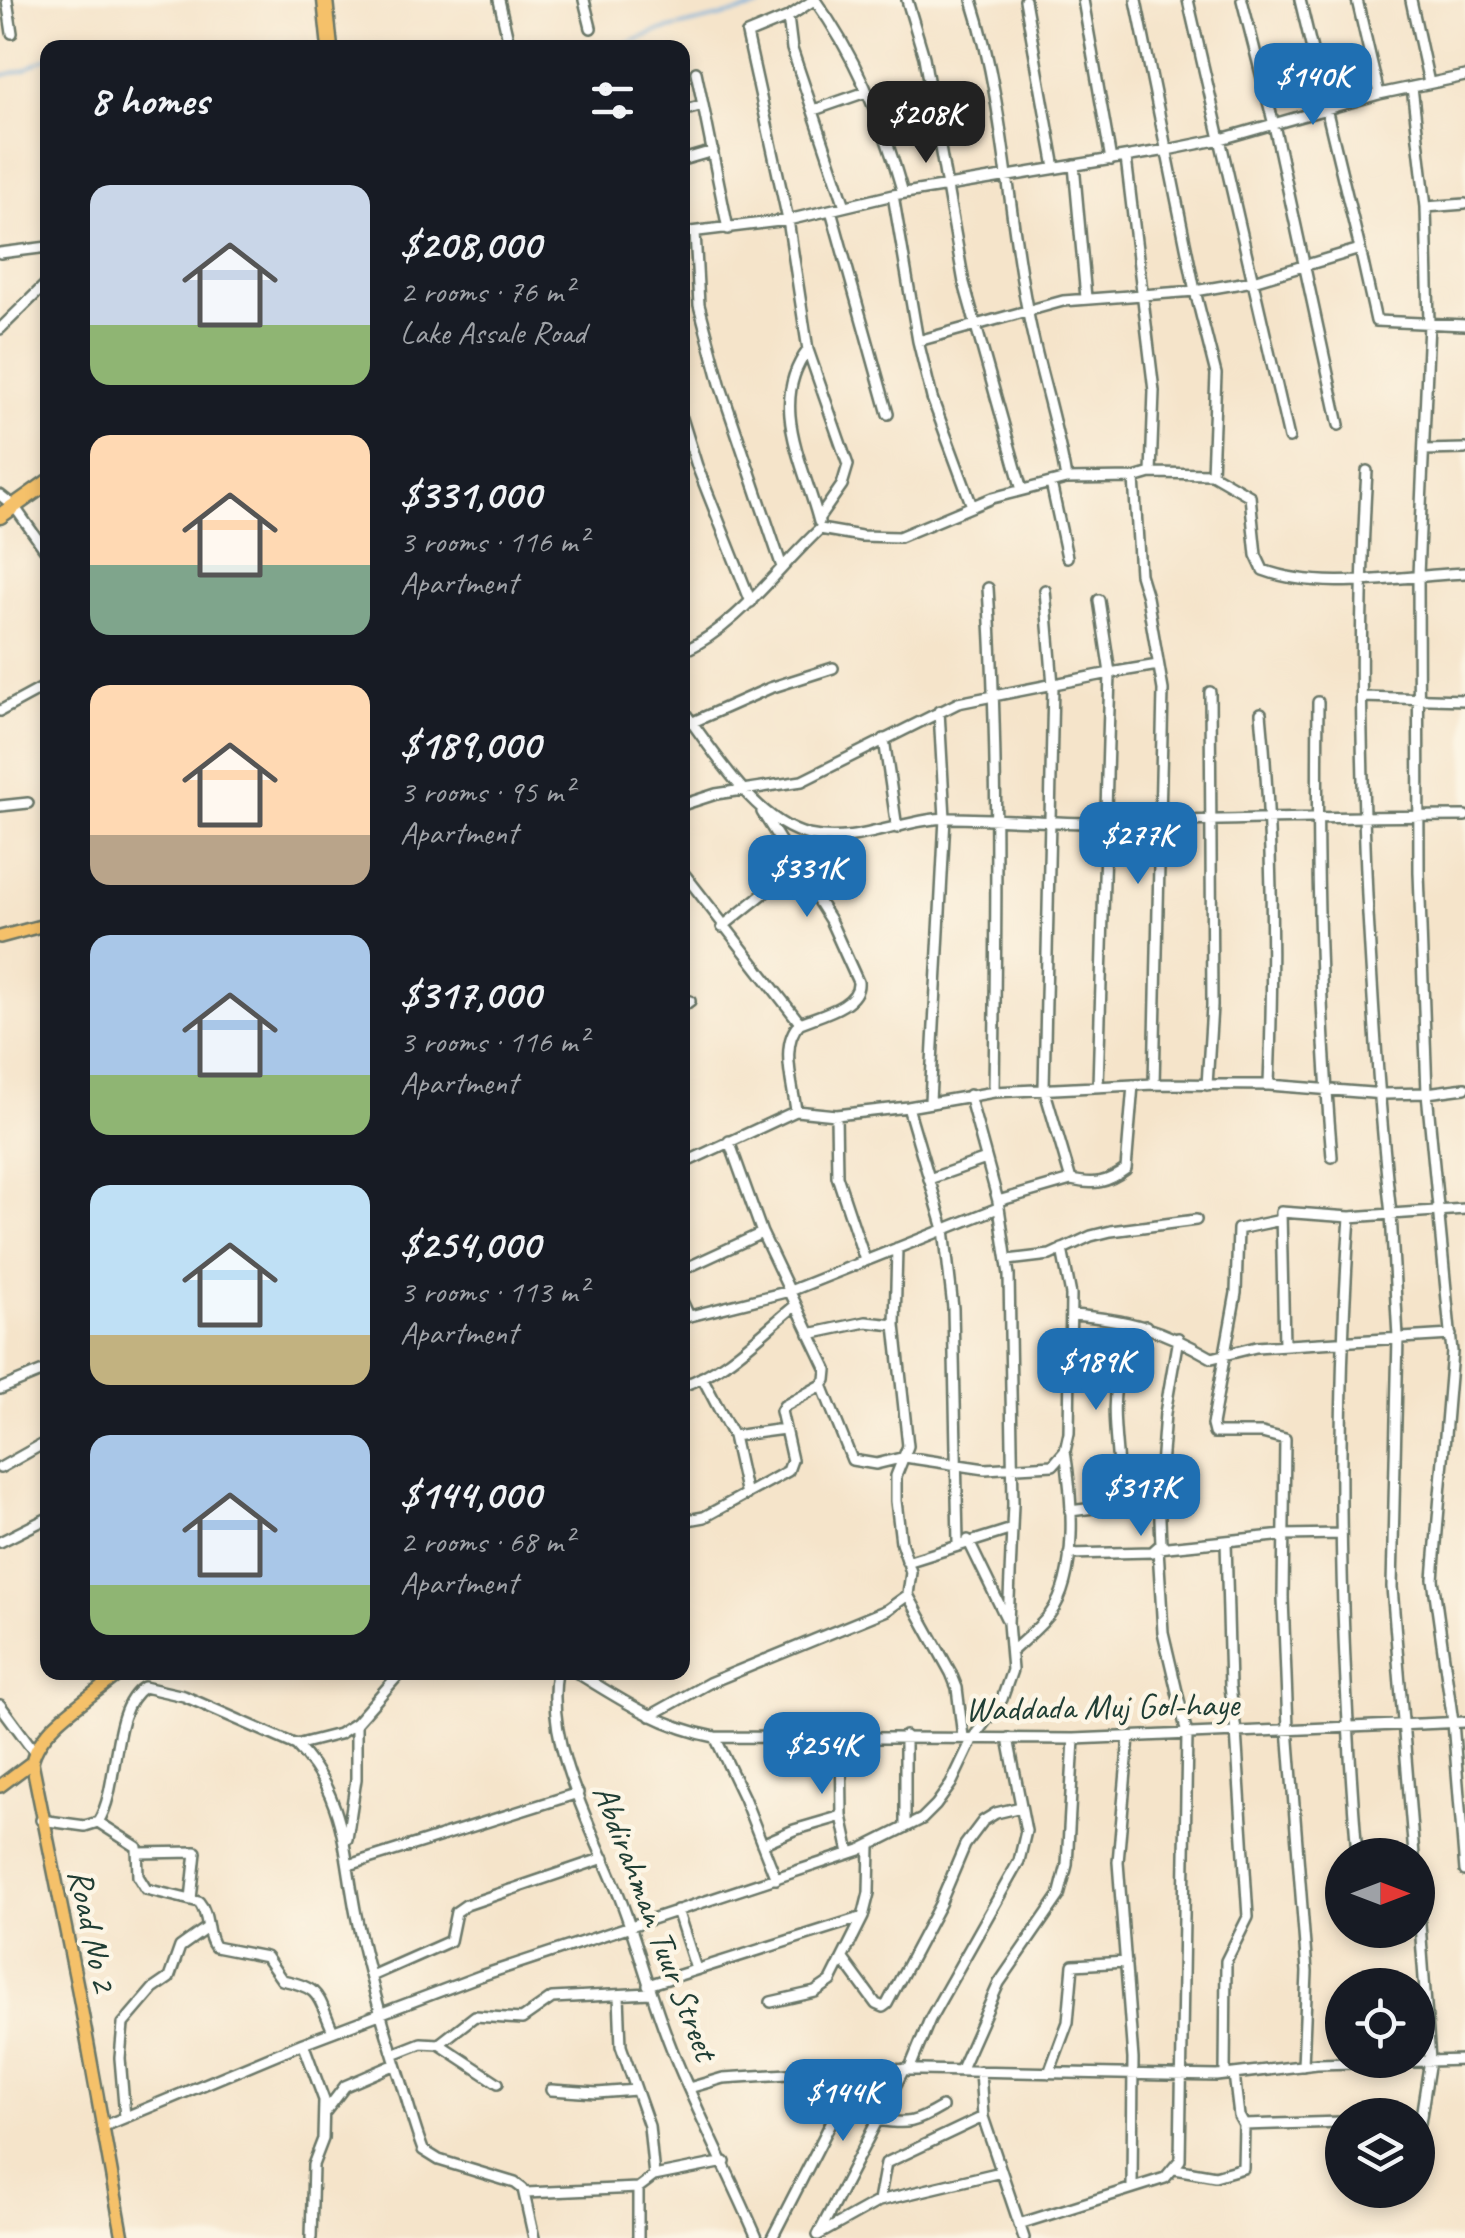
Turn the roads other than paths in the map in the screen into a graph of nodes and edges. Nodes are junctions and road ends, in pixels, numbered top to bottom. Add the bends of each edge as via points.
1 (7, 0) edge
2 (324, 0) edge
3 (499, 0) edge
4 (584, 0) edge
5 (815, 0) edge
6 (907, 0) edge
7 (972, 0) edge
8 (1025, 0) edge
9 (1083, 0) edge
10 (1136, 0) edge
11 (1188, 0) edge
12 (1242, 0) edge
13 (1300, 0) edge
14 (1357, 0) edge
15 (1411, 0) edge
16 (788, 17) junction
17 (591, 28) dead end
18 (12, 33) dead end
19 (329, 40) edge
20 (508, 40) edge
21 (696, 72) dead end
22 (1465, 76) edge
23 (1429, 84) junction
24 (1412, 87) junction
25 (866, 92) junction
26 (1379, 94) junction
27 (703, 105) junction
28 (1328, 107) junction
29 (690, 109) edge
30 (814, 110) junction
31 (1274, 124) junction
32 (1221, 139) junction
33 (1167, 150) junction
34 (714, 151) junction
35 (690, 158) edge
36 (1126, 158) junction
37 (1111, 160) junction
38 (1074, 164) junction
39 (1055, 168) junction
40 (1010, 176) junction
41 (949, 186) junction
42 (898, 194) junction
43 (1465, 204) edge
44 (846, 206) junction
45 (1426, 207) junction
46 (831, 210) junction
47 (788, 220) junction
48 (728, 229) junction
49 (690, 232) edge
50 (694, 232) junction
51 (40, 248) edge
52 (1360, 248) junction
53 (0, 253) edge
54 (1304, 266) junction
55 (1253, 282) junction
56 (40, 290) edge
57 (1195, 291) junction
58 (1142, 294) junction
59 (1086, 298) junction
60 (1027, 308) junction
61 (974, 324) junction
62 (1429, 324) junction
63 (1465, 324) edge
64 (0, 330) edge
65 (918, 341) junction
66 (808, 350) junction
67 (888, 414) dead end
68 (1339, 425) dead end
69 (1289, 438) dead end
70 (690, 442) edge
71 (1465, 449) edge
72 (1424, 450) junction
73 (1368, 471) dead end
74 (1151, 473) junction
75 (1212, 474) junction
76 (1066, 478) junction
77 (1134, 478) junction
78 (1051, 482) junction
79 (40, 488) edge
80 (1022, 490) junction
81 (0, 496) edge
82 (14, 506) junction
83 (972, 506) junction
84 (0, 516) edge
85 (819, 524) junction
86 (40, 543) edge
87 (1066, 558) dead end
88 (782, 567) junction
89 (1465, 573) edge
90 (1418, 575) junction
91 (1360, 579) junction
92 (988, 588) dead end
93 (1045, 590) dead end
94 (1099, 600) dead end
95 (751, 602) junction
96 (690, 649) edge
97 (1158, 665) junction
98 (833, 668) dead end
99 (1110, 672) junction
100 (1053, 685) junction
101 (40, 689) edge
102 (1210, 692) dead end
103 (995, 696) junction
104 (1362, 697) junction
105 (1418, 699) junction
106 (1465, 700) edge
107 (1318, 702) dead end
108 (0, 711) edge
109 (939, 711) junction
110 (1261, 713) dead end
111 (690, 719) edge
112 (692, 722) junction
113 (884, 739) junction
114 (745, 789) junction
115 (690, 802) edge
116 (28, 803) dead end
117 (0, 806) edge
118 (758, 806) junction
119 (1363, 815) junction
120 (1418, 816) junction
121 (1465, 816) edge
122 (1271, 817) junction
123 (1316, 817) junction
124 (945, 818) junction
125 (1211, 818) junction
126 (998, 819) junction
127 (1048, 820) junction
128 (1158, 820) junction
129 (1108, 823) junction
130 (897, 828) junction
131 (798, 866) junction
132 (690, 883) edge
133 (40, 926) edge
134 (722, 927) junction
135 (0, 937) edge
136 (800, 1024) junction
137 (1154, 1084) junction
138 (1134, 1085) junction
139 (1208, 1085) junction
140 (1269, 1085) junction
141 (1098, 1086) junction
142 (1044, 1088) junction
143 (1465, 1088) edge
144 (1326, 1090) junction
145 (994, 1092) junction
146 (1377, 1094) junction
147 (1426, 1094) junction
148 (969, 1095) junction
149 (930, 1101) junction
150 (908, 1107) junction
151 (796, 1111) junction
152 (836, 1115) junction
153 (729, 1141) junction
154 (1332, 1157) dead end
155 (986, 1159) junction
156 (690, 1160) edge
157 (929, 1179) junction
158 (1072, 1180) junction
159 (998, 1205) junction
160 (1465, 1209) edge
161 (1439, 1212) junction
162 (1391, 1214) junction
163 (1350, 1216) junction
164 (1196, 1220) dead end
165 (1281, 1220) junction
166 (944, 1230) junction
167 (762, 1233) junction
168 (897, 1248) junction
169 (1062, 1249) junction
170 (865, 1260) junction
171 (1008, 1260) junction
172 (690, 1266) edge
173 (790, 1291) junction
174 (796, 1305) junction
175 (690, 1316) edge
176 (1071, 1316) junction
177 (895, 1325) junction
178 (1146, 1326) junction
179 (1465, 1326) edge
180 (1451, 1331) junction
181 (809, 1334) junction
182 (1398, 1337) junction
183 (1178, 1338) junction
184 (1340, 1342) junction
185 (1284, 1345) junction
186 (1227, 1352) junction
187 (40, 1372) edge
188 (702, 1377) junction
189 (690, 1382) edge
190 (822, 1385) junction
191 (0, 1389) edge
192 (784, 1429) junction
193 (733, 1436) junction
194 (40, 1446) edge
195 (1065, 1451) junction
196 (905, 1457) junction
197 (958, 1465) junction
198 (1012, 1467) junction
199 (0, 1468) edge
200 (746, 1495) junction
201 (1070, 1510) junction
202 (690, 1520) edge
203 (40, 1522) edge
204 (1012, 1529) junction
205 (1339, 1534) junction
206 (1284, 1535) junction
207 (1226, 1541) junction
208 (0, 1542) edge
209 (963, 1542) junction
210 (1158, 1548) junction
211 (1069, 1554) junction
212 (906, 1562) junction
213 (908, 1595) junction
214 (1008, 1623) junction
215 (1011, 1652) junction
216 (111, 1680) edge
217 (394, 1680) edge
218 (556, 1680) edge
219 (589, 1680) edge
220 (0, 1705) edge
221 (650, 1716) junction
222 (1459, 1722) edge
223 (356, 1723) junction
224 (1404, 1723) junction
225 (1346, 1724) junction
226 (1288, 1728) junction
227 (1236, 1731) junction
228 (1187, 1734) junction
229 (841, 1736) junction
230 (905, 1736) junction
231 (714, 1737) junction
232 (1129, 1737) junction
233 (968, 1738) junction
234 (1008, 1738) junction
235 (1074, 1739) junction
236 (296, 1745) junction
237 (33, 1757) junction
238 (0, 1786) edge
239 (578, 1792) junction
240 (1021, 1807) junction
241 (842, 1816) junction
242 (42, 1820) junction
243 (98, 1822) junction
244 (905, 1827) junction
245 (1356, 1838) edge
246 (1413, 1838) edge
247 (346, 1844) junction
248 (762, 1844) junction
249 (870, 1845) junction
250 (138, 1853) junction
251 (850, 1854) junction
252 (604, 1858) junction
253 (349, 1865) junction
254 (1465, 1870) edge
255 (776, 1879) junction
256 (192, 1899) junction
257 (676, 1910) junction
258 (862, 1918) junction
259 (630, 1925) junction
260 (208, 1928) junction
261 (843, 1960) junction
262 (1126, 1962) junction
263 (696, 1969) junction
264 (371, 1976) junction
265 (649, 1989) junction
266 (620, 1996) junction
267 (771, 2002) dead end
268 (380, 2013) junction
269 (333, 2031) junction
270 (303, 2043) junction
271 (439, 2044) junction
272 (394, 2059) junction
273 (1435, 2060) edge
274 (1465, 2060) edge
275 (1325, 2065) edge
276 (1303, 2066) junction
277 (906, 2069) junction
278 (858, 2070) junction
279 (960, 2071) junction
280 (980, 2072) junction
281 (1048, 2073) junction
282 (1230, 2075) junction
283 (1133, 2076) junction
284 (1180, 2076) junction
285 (498, 2083) dead end
286 (690, 2088) junction
287 (551, 2090) dead end
288 (636, 2090) junction
289 (942, 2107) dead end
290 (324, 2114) junction
291 (983, 2117) junction
292 (125, 2118) junction
293 (876, 2120) junction
294 (1325, 2123) edge
295 (1244, 2125) junction
296 (102, 2127) junction
297 (725, 2162) junction
298 (1175, 2168) junction
299 (1002, 2172) junction
300 (654, 2176) junction
301 (638, 2188) junction
302 (1132, 2188) junction
303 (526, 2193) junction
304 (879, 2202) junction
305 (1019, 2224) junction
306 (818, 2236) edge
307 (123, 2238) edge
308 (310, 2238) edge
309 (534, 2238) edge
310 (638, 2238) edge
311 (757, 2238) edge
312 (772, 2238) edge
313 (1024, 2238) edge

1 - 18 street
2 - 19 highway
3 - 20 street
4 - 17 street
5 - 16 street
5 - 25 street
6 - 41 street
7 - 40 street
8 - 39 street
9 - 37 street
10 - 33 street
11 - 32 street
12 - 31 street
13 - 28 street
14 - 26 street
15 - 23 street
16 - 30 street
16 - 47 street via 748,34
21 - 27 street
22 - 23 street
23 - 24 street
24 - 26 street
24 - 45 street
25 - 30 street
25 - 42 street via 886,132
26 - 28 street
27 - 29 street
27 - 34 street
28 - 31 street
28 - 52 street
30 - 44 street
31 - 32 street
31 - 54 street
32 - 33 street
32 - 55 street
33 - 36 street
33 - 57 street
34 - 35 street
34 - 48 street
36 - 37 street
36 - 58 street
37 - 38 street
38 - 39 street
38 - 59 street
39 - 40 street
40 - 41 street
40 - 60 street
41 - 42 street
41 - 61 street
42 - 44 street
42 - 65 street
43 - 45 street
44 - 46 street
45 - 62 street
46 - 47 street
46 - 67 street
47 - 48 street
47 - 66 street
48 - 50 street
49 - 50 street
50 - 88 street via 699,305
51 - 53 street
52 - 54 street
52 - 62 street via 1376,322
54 - 55 street
54 - 68 street
55 - 57 street
55 - 69 street
56 - 64 street
57 - 58 street
57 - 75 street via 1216,374
58 - 59 street
58 - 74 street via 1154,391
59 - 60 street
60 - 61 street
60 - 76 street
61 - 65 street
61 - 80 street
62 - 63 street
62 - 72 street
65 - 83 street
66 - 85 street via 791,381 788,404
66 - 85 street via 848,465
70 - 95 street
71 - 72 street
72 - 90 street
73 - 91 street
74 - 75 street
74 - 77 street
75 - 91 street via 1250,496 1262,570 1288,580
76 - 77 street
76 - 78 street
77 - 97 street via 1140,574
78 - 80 street
78 - 87 street
79 - 82 highway
80 - 83 street
81 - 82 street
82 - 84 highway
82 - 86 street
83 - 85 street via 899,537 861,536
85 - 88 street
88 - 95 street
89 - 90 street
90 - 91 street
90 - 105 street
91 - 104 street
92 - 103 street
93 - 100 street
94 - 99 street
95 - 96 street
97 - 99 street
97 - 128 street
98 - 112 street
99 - 100 street
99 - 129 street
100 - 103 street
100 - 127 street
101 - 108 street
102 - 125 street
103 - 109 street
103 - 126 street
104 - 105 street
104 - 119 street
105 - 106 street
105 - 120 street
107 - 123 street
109 - 113 street
109 - 124 street
110 - 122 street
111 - 112 street
112 - 114 street
113 - 114 street via 802,781
113 - 130 street
114 - 115 street
114 - 118 street
116 - 117 street
118 - 130 street via 810,835
118 - 131 street
119 - 120 street
119 - 123 street
119 - 146 street
120 - 121 street
120 - 147 street
122 - 123 street
122 - 125 street
122 - 140 street
123 - 144 street
124 - 126 street
124 - 130 street
124 - 149 street
125 - 128 street
125 - 139 street
126 - 127 street
126 - 145 street
127 - 129 street
127 - 142 street
128 - 129 street
128 - 137 street
129 - 141 street
131 - 134 street
131 - 136 street via 830,920 859,992
132 - 134 street
133 - 135 main road
134 - 136 street
136 - 151 street via 789,1046
137 - 138 street
137 - 139 street
138 - 141 street
138 - 158 street via 1126,1169 1093,1184
139 - 140 street
140 - 144 street
141 - 142 street
142 - 145 street
142 - 158 street
143 - 147 street
144 - 146 street
144 - 154 street
145 - 148 street
146 - 147 street
146 - 162 street
147 - 161 street
148 - 149 street
148 - 155 street
149 - 150 street
150 - 152 street
150 - 157 street
151 - 152 street
151 - 153 street
152 - 170 street via 836,1176
153 - 156 street
153 - 167 street
155 - 157 street
155 - 159 street
157 - 166 street
158 - 159 street
159 - 166 street
159 - 171 street
160 - 161 street
161 - 162 street
161 - 180 street
162 - 163 street
162 - 182 street
163 - 165 street via 1281,1212
163 - 184 street
164 - 169 street via 1110,1231
165 - 185 street
165 - 186 street via 1238,1229
166 - 168 street
166 - 197 street
167 - 172 street
167 - 173 street
168 - 170 street
168 - 177 street
169 - 171 street
169 - 176 street
170 - 173 street
171 - 198 street
173 - 174 street
173 - 175 street
174 - 181 street
174 - 188 street
176 - 178 street
176 - 195 street
177 - 181 street via 866,1322
177 - 196 street
178 - 183 street
178 - 201 street via 1126,1355 1114,1395 1118,1505
179 - 180 street
180 - 182 street
180 - 222 street via 1432,1579
181 - 190 street via 827,1370
182 - 184 street
182 - 224 street via 1392,1587
183 - 186 street via 1212,1358
183 - 210 street via 1164,1413
184 - 185 street
184 - 205 street
185 - 186 street
186 - 206 street via 1214,1433 1285,1439
187 - 191 street
188 - 189 street
188 - 193 street
190 - 192 street via 784,1406
190 - 196 street via 852,1460 876,1464
192 - 193 street
192 - 200 street via 792,1466
193 - 200 street
194 - 199 street
195 - 198 street via 1053,1465
195 - 201 street
196 - 197 street
196 - 212 street via 896,1476 896,1502
197 - 198 street
197 - 209 street
198 - 204 street
200 - 202 street
201 - 211 street
203 - 208 street
204 - 209 street
204 - 214 street
205 - 206 street
205 - 225 street
206 - 207 street
206 - 226 street
207 - 210 street
207 - 227 street
209 - 212 street
209 - 214 street
210 - 211 street
210 - 228 street via 1163,1632
211 - 215 street via 1052,1612
212 - 213 street
213 - 221 street via 888,1610 710,1682
213 - 233 street via 952,1673
214 - 215 street
215 - 233 street via 1010,1684
216 - 237 main road via 56,1723
217 - 223 street
218 - 239 street, Abdirahman Tuur Street via 560,1744
219 - 221 street, Waddada Muj Gol-haye
220 - 237 street
221 - 231 street, Waddada Muj Gol-haye
222 - 224 street, Waddada Muj Gol-haye
222 - 254 street
223 - 236 street
223 - 247 street
224 - 225 street, Waddada Muj Gol-haye
224 - 246 street
225 - 226 street, Waddada Muj Gol-haye
225 - 245 street
226 - 227 street, Waddada Muj Gol-haye
226 - 276 street via 1306,1972
227 - 228 street, Waddada Muj Gol-haye
227 - 282 street via 1248,1918 1226,1961
228 - 232 street, Waddada Muj Gol-haye
228 - 284 street
229 - 230 street, Waddada Muj Gol-haye
229 - 231 street, Waddada Muj Gol-haye
229 - 241 street
230 - 233 street, Waddada Muj Gol-haye
230 - 244 street
231 - 248 street
232 - 235 street, Waddada Muj Gol-haye
232 - 262 street via 1118,1838
233 - 234 street, Waddada Muj Gol-haye
233 - 244 street via 951,1784 922,1820
234 - 235 street, Waddada Muj Gol-haye
234 - 240 street
235 - 279 street via 1068,1864 1059,1896 999,1983
236 - 243 street via 184,1696 144,1687 124,1717 108,1804
236 - 247 street via 336,1806
237 - 238 main road
237 - 242 main road, Road No 2
239 - 252 street, Abdirahman Tuur Street
239 - 253 street
240 - 261 street via 983,1821 965,1845 887,2004 876,2004
240 - 277 street via 1026,1838 1019,1861
241 - 248 street
241 - 251 street
242 - 243 street
242 - 296 main road, Road No 2
243 - 250 street
244 - 249 street
247 - 253 street
248 - 255 street
249 - 251 street
249 - 258 street
250 - 256 street via 146,1890
250 - 256 street via 196,1852
251 - 255 street
252 - 259 street, Abdirahman Tuur Street
252 - 264 street via 466,1904 456,1912 450,1941
253 - 264 street
255 - 257 street
256 - 260 street via 204,1906
257 - 259 street
257 - 263 street
258 - 261 street
258 - 263 street
259 - 265 street, Abdirahman Tuur Street
259 - 268 street
260 - 269 street via 215,1947 266,1957 282,1980 311,1988
260 - 292 street via 180,1947 169,1978 123,2024
261 - 267 street via 823,1988
262 - 281 street via 1072,1965 1068,2022
262 - 283 street
263 - 265 street
264 - 268 street
265 - 266 street
265 - 286 street, Abdirahman Tuur Street
266 - 271 street via 552,1998 522,2019 476,2016
266 - 288 street via 622,2046
268 - 269 street
268 - 272 street
269 - 270 street
270 - 290 street
270 - 292 street
271 - 272 street via 422,2043
271 - 285 street
272 - 290 street via 346,2086
272 - 303 street via 428,2156 515,2183
273 - 274 street
275 - 276 street
276 - 282 street
277 - 278 street
277 - 279 street
277 - 293 street
278 - 286 street via 723,2078
278 - 312 street
279 - 280 street
280 - 281 street
280 - 291 street
281 - 283 street
282 - 284 street
282 - 295 street
283 - 284 street
283 - 302 street
284 - 298 street
286 - 297 street, Abdirahman Tuur Street
287 - 288 street
288 - 300 street via 649,2126
289 - 293 street via 904,2125
290 - 308 street via 313,2165
291 - 299 street
291 - 304 street via 886,2163
292 - 296 street
293 - 306 street
294 - 295 street
295 - 298 street via 1243,2168 1215,2176
296 - 307 main road, Road No 2
297 - 300 street
297 - 311 street, Abdirahman Tuur Street
298 - 302 street via 1166,2178
299 - 304 street
299 - 305 street
300 - 301 street
301 - 303 street
301 - 310 street
302 - 305 street
303 - 309 street
304 - 306 street
305 - 313 street

